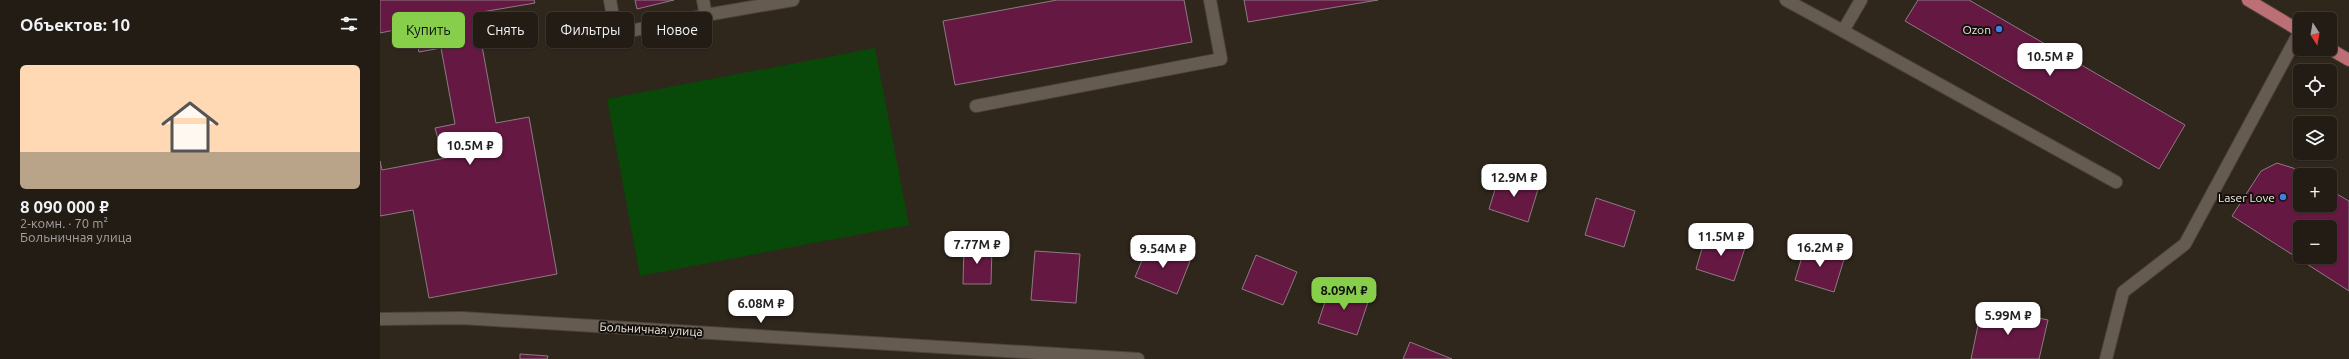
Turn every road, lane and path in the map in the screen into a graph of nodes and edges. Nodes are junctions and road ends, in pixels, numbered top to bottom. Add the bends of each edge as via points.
1 (610, 0) edge
2 (703, 0) edge
3 (793, 0) edge
4 (1210, 0) edge
5 (1786, 0) edge
6 (1861, 0) edge
7 (2248, 0) edge
8 (705, 12) edge
9 (712, 14) edge
10 (2293, 27) edge
11 (642, 29) edge
12 (1843, 31) junction
13 (2293, 44) edge
14 (2337, 53) edge
15 (2349, 60) edge
16 (976, 106) dead end
17 (2116, 182) dead end
18 (380, 319) edge
19 (1138, 359) edge
20 (2106, 359) edge

1 - 11 street via 616,34
2 - 8 street
3 - 9 street
4 - 16 street via 1222,59
5 - 12 street
6 - 12 street
7 - 10 main road
12 - 17 street
13 - 20 street via 2185,244 2122,292
14 - 15 main road
18 - 19 street, Больничная улица via 470,318

